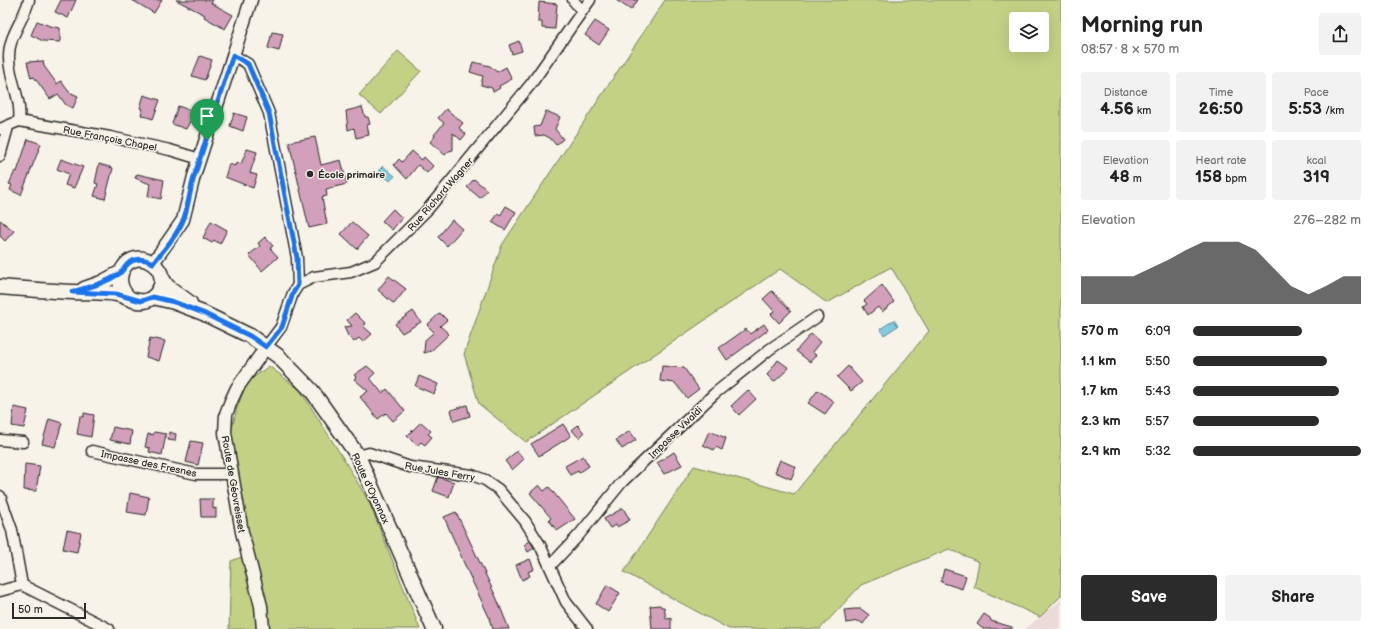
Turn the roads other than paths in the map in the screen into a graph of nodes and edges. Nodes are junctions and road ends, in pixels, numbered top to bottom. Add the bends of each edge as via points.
1 (29, 0) edge
2 (251, 0) edge
3 (573, 0) edge
4 (590, 0) edge
5 (582, 11) junction
6 (233, 55) junction
7 (19, 121) junction
8 (4, 128) edge
9 (0, 156) edge
10 (200, 159) junction
11 (153, 263) junction
12 (120, 273) junction
13 (161, 276) junction
14 (298, 285) junction
15 (0, 287) edge
16 (72, 292) junction
17 (153, 297) junction
18 (129, 298) junction
19 (203, 313) junction
20 (817, 317) dead end
21 (266, 347) junction
22 (0, 440) edge
23 (23, 442) dead end
24 (92, 451) dead end
25 (358, 456) junction
26 (231, 474) junction
27 (0, 496) edge
28 (550, 565) junction
29 (22, 585) junction
30 (0, 591) edge
31 (109, 629) edge
32 (263, 629) edge
33 (434, 629) edge
34 (587, 629) edge

1 - 7 street via 10,42 8,57 20,110
2 - 6 street
3 - 5 street
4 - 5 street, Rue Richard Wagner
5 - 14 street, Rue Richard Wagner via 549,61 472,158 385,254 364,268 314,277
6 - 10 street
6 - 14 street via 245,61 250,68 269,113 297,258
7 - 8 street
7 - 10 street, Rue François Chapel via 110,137
8 - 9 street
10 - 11 street via 183,220
11 - 12 main road via 147,260 134,260
11 - 13 main road
12 - 16 main road via 101,283
12 - 18 main road via 120,287
13 - 17 main road via 160,288
13 - 19 main road via 167,286
14 - 21 street via 282,327
15 - 16 main road
16 - 18 main road via 116,294
17 - 18 main road via 141,301
17 - 19 main road
19 - 21 main road, Route d'Oyonnax via 250,336
20 - 28 street, Impasse Vivaldi via 736,375 678,428 622,482 584,530
21 - 25 main road, Route d'Oyonnax via 289,366 312,391
21 - 26 street, Route de Géovreisset via 237,388 226,414 226,441
22 - 23 street
24 - 26 street, Impasse des Fresnes via 196,474
25 - 28 street, Rue Jules Ferry via 369,453 410,467 455,472 485,480 509,500 525,521
25 - 33 main road, Route d'Oyonnax
26 - 32 street, Route de Géovreisset via 242,532 261,606
27 - 29 street via 12,530
28 - 34 street, Rue Jules Ferry via 566,602
29 - 30 street
29 - 31 street

